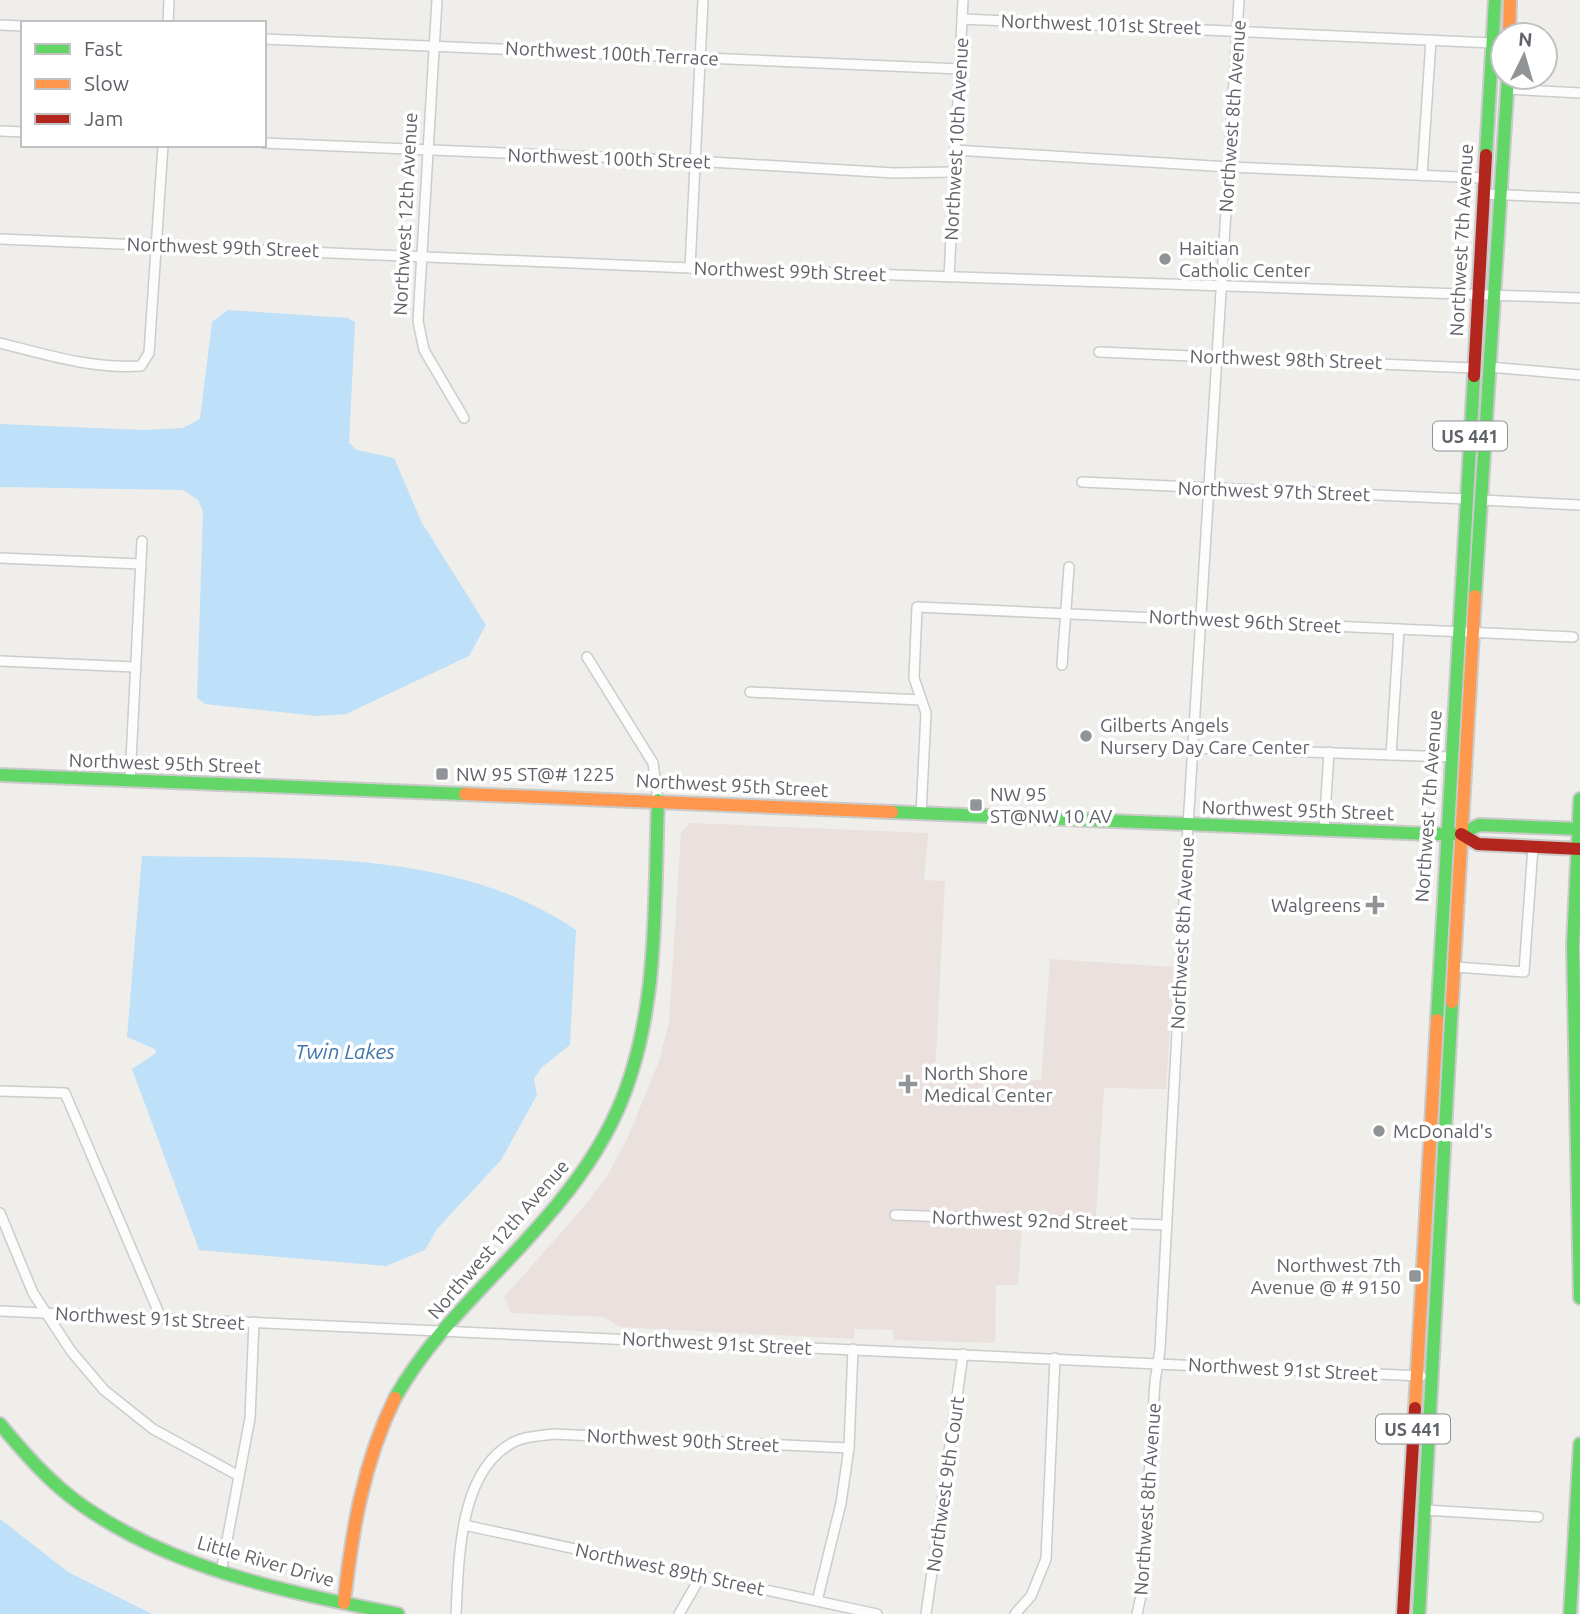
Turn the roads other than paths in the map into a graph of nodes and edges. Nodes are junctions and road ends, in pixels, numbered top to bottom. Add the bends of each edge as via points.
1 (169, 0) edge
2 (437, 0) edge
3 (703, 0) edge
4 (963, 0) edge
5 (1240, 0) edge
6 (1494, 0) edge
7 (1510, 0) edge
8 (962, 19) junction
9 (168, 21) edge
10 (1493, 21) edge
11 (1509, 21) edge
12 (0, 25) edge
13 (21, 26) edge
14 (1238, 29) junction
15 (266, 39) edge
16 (1431, 40) junction
17 (1489, 43) edge
18 (434, 44) junction
19 (699, 57) junction
20 (960, 69) junction
21 (1559, 90) edge
22 (1489, 91) edge
23 (1498, 91) edge
24 (1506, 91) edge
25 (1580, 93) edge
26 (1504, 124) junction
27 (0, 131) edge
28 (21, 132) edge
29 (266, 143) edge
30 (163, 147) edge
31 (955, 150) junction
32 (426, 151) junction
33 (694, 161) junction
34 (1229, 167) junction
35 (954, 172) junction
36 (1422, 175) junction
37 (1484, 178) junction
38 (1483, 194) junction
39 (1501, 195) junction
40 (1580, 198) edge
41 (0, 239) edge
42 (157, 244) junction
43 (422, 256) junction
44 (690, 268) junction
45 (949, 277) junction
46 (1220, 284) junction
47 (1477, 295) junction
48 (1494, 295) junction
49 (1580, 298) edge
50 (0, 344) edge
51 (1099, 352) dead end
52 (1216, 356) junction
53 (1489, 367) junction
54 (1473, 368) junction
55 (1580, 374) edge
56 (464, 418) dead end
57 (1082, 482) dead end
58 (1208, 488) junction
59 (1465, 499) junction
60 (1481, 500) junction
61 (1580, 505) edge
62 (142, 541) dead end
63 (0, 558) edge
64 (1477, 560) junction
65 (140, 564) junction
66 (1069, 567) dead end
67 (1066, 614) junction
68 (1201, 618) junction
69 (1399, 628) junction
70 (1458, 631) junction
71 (1472, 632) junction
72 (1573, 637) dead end
73 (587, 657) dead end
74 (0, 661) edge
75 (1062, 665) dead end
76 (134, 667) junction
77 (750, 692) dead end
78 (921, 701) junction
79 (1194, 748) junction
80 (1329, 752) junction
81 (1391, 755) junction
82 (1450, 757) junction
83 (0, 775) edge
84 (130, 781) junction
85 (1580, 799) edge
86 (658, 800) junction
87 (921, 814) junction
88 (1188, 826) junction
89 (1579, 829) edge
90 (1324, 830) junction
91 (1445, 834) junction
92 (1461, 834) junction
93 (1533, 847) junction
94 (1579, 849) edge
95 (1456, 967) junction
96 (1437, 1005) junction
97 (1449, 1079) junction
98 (0, 1091) edge
99 (1430, 1119) junction
100 (1445, 1172) junction
101 (0, 1213) edge
102 (895, 1215) dead end
103 (1166, 1225) junction
104 (1580, 1298) edge
105 (0, 1311) edge
106 (46, 1313) junction
107 (161, 1318) junction
108 (254, 1322) junction
109 (445, 1330) junction
110 (853, 1349) junction
111 (963, 1353) junction
112 (1055, 1358) junction
113 (1158, 1363) junction
114 (1416, 1375) junction
115 (1433, 1376) junction
116 (0, 1424) edge
117 (1580, 1444) edge
118 (849, 1448) junction
119 (239, 1476) junction
120 (1425, 1510) junction
121 (1538, 1517) dead end
122 (464, 1525) junction
123 (221, 1572) junction
124 (701, 1576) junction
125 (817, 1601) junction
126 (344, 1603) junction
127 (398, 1614) edge
128 (456, 1614) edge
129 (679, 1614) edge
130 (877, 1614) edge
131 (926, 1614) edge
132 (1015, 1614) edge
133 (1138, 1614) edge
134 (1403, 1614) edge
135 (1419, 1614) edge
136 (1570, 1614) edge

1 - 9 street
2 - 18 street, Northwest 12th Avenue
3 - 19 street
4 - 8 street, Northwest 10th Avenue
5 - 14 street, Northwest 8th Avenue
6 - 10 main road, Northwest 7th Avenue / US 441
7 - 11 main road
8 - 14 street, Northwest 101st Street
8 - 20 street, Northwest 10th Avenue
12 - 13 street
14 - 16 street, Northwest 101st Street
14 - 34 street, Northwest 8th Avenue
15 - 18 street, Northwest 100th Terrace
16 - 17 street, Northwest 101st Street
16 - 36 street
18 - 19 street, Northwest 100th Terrace
18 - 32 street, Northwest 12th Avenue
19 - 20 street, Northwest 100th Terrace
19 - 33 street
20 - 31 street, Northwest 10th Avenue
21 - 25 street
22 - 37 main road, Northwest 7th Avenue / US 441
23 - 26 main road via 1497,108
24 - 26 main road, Northwest 7th Avenue / US 441
26 - 39 main road, Northwest 7th Avenue / US 441
27 - 28 street
29 - 32 street, Northwest 100th Street
30 - 42 street
31 - 34 street
31 - 35 street, Northwest 10th Avenue
32 - 33 street, Northwest 100th Street
32 - 43 street, Northwest 12th Avenue
33 - 35 street, Northwest 100th Street via 894,173
33 - 44 street
34 - 36 street
34 - 46 street, Northwest 8th Avenue
35 - 45 street, Northwest 10th Avenue
36 - 37 street
37 - 38 main road, Northwest 7th Avenue / US 441
38 - 39 street
38 - 47 main road, Northwest 7th Avenue / US 441
39 - 40 street
39 - 48 main road, Northwest 7th Avenue / US 441
41 - 42 street, Northwest 99th Street
42 - 43 street, Northwest 99th Street
42 - 50 street via 149,353 141,366 73,362
43 - 44 street, Northwest 99th Street
43 - 56 street, Northwest 12th Avenue via 421,341
44 - 45 street, Northwest 99th Street
45 - 46 street, Northwest 99th Street
46 - 47 street, Northwest 99th Street
46 - 52 street, Northwest 8th Avenue
47 - 48 street, Northwest 99th Street
47 - 54 main road, Northwest 7th Avenue / US 441
48 - 49 street, Northwest 99th Street
48 - 53 main road, Northwest 7th Avenue / US 441
51 - 52 street, Northwest 98th Street
52 - 54 street, Northwest 98th Street
52 - 58 street, Northwest 8th Avenue
53 - 55 street
53 - 60 main road, Northwest 7th Avenue / US 441
54 - 59 main road, Northwest 7th Avenue / US 441
57 - 58 street, Northwest 97th Street
58 - 59 street, Northwest 97th Street
58 - 68 street, Northwest 8th Avenue
59 - 64 main road via 1473,509 1470,547
59 - 70 main road, Northwest 7th Avenue / US 441
60 - 61 street
60 - 64 main road, Northwest 7th Avenue / US 441
62 - 65 street
63 - 65 street
64 - 71 main road, Northwest 7th Avenue / US 441
65 - 76 street
66 - 67 street
67 - 68 street, Northwest 96th Street
67 - 75 street
67 - 78 street, Northwest 96th Street via 917,607 914,678
68 - 69 street, Northwest 96th Street
68 - 79 street, Northwest 8th Avenue
69 - 70 street, Northwest 96th Street
69 - 81 street
70 - 71 street, Northwest 96th Street
70 - 82 main road, Northwest 7th Avenue / US 441
71 - 72 street, Northwest 96th Street
71 - 92 main road, Northwest 7th Avenue / US 441
73 - 86 street, Northwest 12th Avenue via 653,763
74 - 76 street
76 - 84 street
77 - 78 street
78 - 87 street via 926,713
79 - 80 street
79 - 88 street, Northwest 8th Avenue
80 - 81 street
80 - 90 street
81 - 82 street
82 - 91 main road, Northwest 7th Avenue / US 441
83 - 84 main road, Northwest 95th Street
84 - 86 main road, Northwest 95th Street
85 - 89 main road
86 - 87 main road, Northwest 95th Street
86 - 109 main road, Northwest 12th Avenue via 647,1006 619,1109 597,1151 555,1208
87 - 88 main road, Northwest 95th Street
88 - 90 main road, Northwest 95th Street
88 - 103 street, Northwest 8th Avenue
89 - 92 main road, Northwest 95th Street via 1479,825
89 - 94 main road
90 - 91 main road, Northwest 95th Street
91 - 92 main road, Northwest 95th Street
91 - 96 main road, Northwest 7th Avenue / US 441
92 - 93 main road, Northwest 95th Street via 1478,844
92 - 95 main road, Northwest 7th Avenue / US 441
93 - 94 main road, Northwest 95th Street
93 - 95 street via 1524,972
94 - 104 main road via 1573,945
95 - 97 main road, Northwest 7th Avenue / US 441
96 - 97 main road via 1442,1016 1439,1068
96 - 99 main road, Northwest 7th Avenue / US 441
97 - 100 main road, Northwest 7th Avenue / US 441
98 - 107 street via 65,1093
99 - 100 main road via 1438,1132 1436,1160
99 - 114 main road, Northwest 7th Avenue / US 441
100 - 115 main road, Northwest 7th Avenue / US 441
101 - 106 street
102 - 103 street, Northwest 92nd Street
103 - 113 street, Northwest 8th Avenue
105 - 106 street, Northwest 91st Street
106 - 107 street, Northwest 91st Street
106 - 119 street via 104,1390 153,1429
107 - 108 street, Northwest 91st Street
108 - 109 street, Northwest 91st Street
108 - 119 street via 250,1418
109 - 110 street, Northwest 91st Street
109 - 126 main road, Northwest 12th Avenue via 397,1394 374,1442 358,1493
110 - 111 street, Northwest 91st Street
110 - 118 street
111 - 112 street, Northwest 91st Street
111 - 131 street, Northwest 9th Court
112 - 113 street, Northwest 91st Street
112 - 132 street via 1046,1559 1031,1596
113 - 114 street, Northwest 91st Street
113 - 133 street, Northwest 8th Avenue
114 - 115 street, Northwest 91st Street
114 - 134 main road, Northwest 7th Avenue / US 441
115 - 120 main road, Northwest 7th Avenue / US 441
116 - 123 main road, Little River Drive via 27,1458 84,1507 147,1544
117 - 136 main road
118 - 122 street, Northwest 90th Street via 553,1434 517,1440 491,1459 476,1484
118 - 125 street
119 - 123 street
120 - 121 street
120 - 135 main road, Northwest 7th Avenue / US 441
122 - 124 street, Northwest 89th Street
122 - 128 street
123 - 126 main road, Little River Drive
124 - 125 street, Northwest 89th Street
124 - 129 street
125 - 130 street, Northwest 89th Street
126 - 127 main road, Little River Drive

